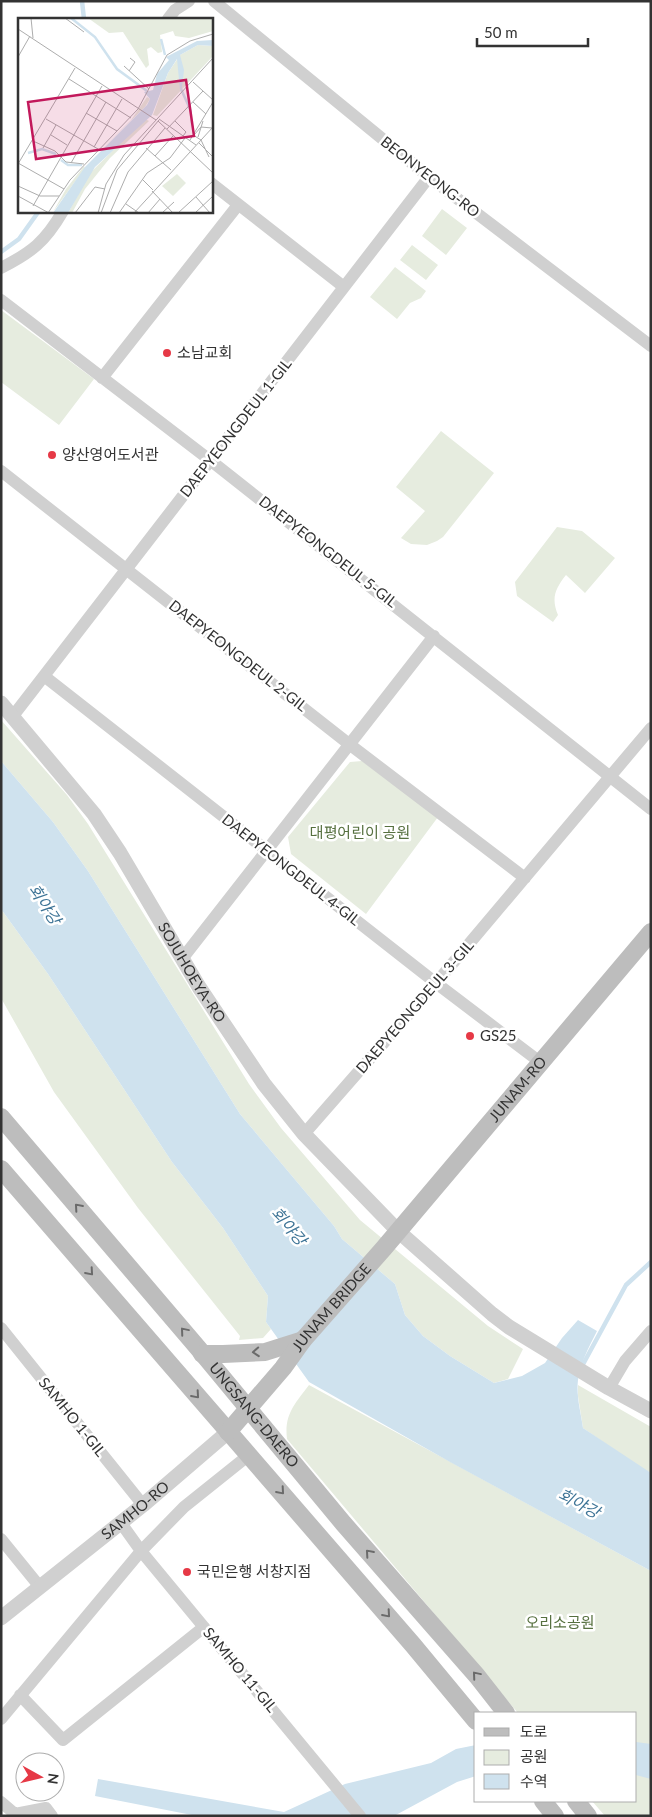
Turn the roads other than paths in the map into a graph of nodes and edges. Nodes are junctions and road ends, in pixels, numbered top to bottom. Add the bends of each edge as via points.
1 (189, 1) edge
2 (214, 1) edge
3 (169, 18) edge
4 (429, 177) junction
5 (212, 183) edge
6 (238, 205) junction
7 (62, 212) edge
8 (1, 268) edge
9 (344, 287) junction
10 (1, 300) edge
11 (651, 346) edge
12 (102, 378) junction
13 (211, 461) junction
14 (1, 471) edge
15 (126, 568) junction
16 (434, 636) junction
17 (44, 676) junction
18 (1, 702) edge
19 (13, 716) junction
20 (651, 728) edge
21 (349, 744) junction
22 (609, 776) junction
23 (651, 809) edge
24 (266, 851) junction
25 (525, 878) junction
26 (651, 932) edge
27 (182, 959) junction
28 (436, 983) junction
29 (540, 1062) junction
30 (1, 1117) edge
31 (304, 1134) junction
32 (1, 1169) edge
33 (398, 1231) junction
34 (384, 1248) joint
35 (1, 1328) edge
36 (651, 1331) edge
37 (303, 1340) junction
38 (202, 1354) junction
39 (606, 1386) junction
40 (248, 1409) junction
41 (651, 1411) edge
42 (228, 1432) junction
43 (249, 1454) junction
44 (143, 1505) junction
45 (121, 1523) junction
46 (1, 1540) edge
47 (141, 1551) junction
48 (40, 1587) junction
49 (1, 1618) edge
50 (204, 1627) junction
51 (20, 1695) junction
52 (505, 1712) edge
53 (1, 1718) edge
54 (474, 1719) edge
55 (1, 1802) edge
56 (544, 1802) edge
57 (577, 1802) edge
58 (15, 1815) edge
59 (52, 1816) edge
60 (360, 1816) edge
61 (555, 1816) edge
62 (588, 1816) edge

1 - 3 street
2 - 4 street, BEONYEONG-RO
4 - 9 street, DAEPYEONGDEUL 1-GIL
4 - 11 street, BEONYEONG-RO
5 - 6 street
6 - 9 street
6 - 12 street
7 - 8 street via 50,232 27,254
9 - 13 street, DAEPYEONGDEUL 1-GIL
10 - 12 street, DAEPYEONGDEUL 5-GIL
12 - 13 street, DAEPYEONGDEUL 5-GIL
13 - 15 street, DAEPYEONGDEUL 1-GIL
13 - 16 street, DAEPYEONGDEUL 5-GIL
14 - 15 street
15 - 17 street, DAEPYEONGDEUL 1-GIL
15 - 21 street, DAEPYEONGDEUL 2-GIL
16 - 21 street
16 - 22 street, DAEPYEONGDEUL 5-GIL
17 - 19 street, DAEPYEONGDEUL 1-GIL
17 - 24 street, DAEPYEONGDEUL 4-GIL
18 - 19 street, SOJUHOEYA-RO
19 - 27 street, SOJUHOEYA-RO via 94,814
20 - 22 street, DAEPYEONGDEUL 3-GIL
21 - 24 street
21 - 25 street
22 - 23 street, DAEPYEONGDEUL 5-GIL
22 - 25 street, DAEPYEONGDEUL 3-GIL
24 - 27 street
24 - 28 street, DAEPYEONGDEUL 4-GIL
25 - 28 street, DAEPYEONGDEUL 3-GIL
26 - 29 main road, JUNAM-RO
27 - 31 street, SOJUHOEYA-RO via 264,1084
28 - 29 street, DAEPYEONGDEUL 4-GIL
28 - 31 street, DAEPYEONGDEUL 3-GIL
29 - 33 main road, JUNAM-RO
38 -> 30 main road, UNGSANG-DAERO
31 - 33 street, SOJUHOEYA-RO
32 -> 42 main road, UNGSANG-DAERO
33 - 34 main road, JUNAM-RO
33 - 39 street, SOJUHOEYA-RO via 492,1314
34 - 37 main road, JUNAM BRIDGE
35 - 44 street, SAMHO 1-GIL
36 - 39 street
37 -> 38 main road via 265,1352
37 - 40 main road, JUNAM BRIDGE
38 - 40 main road, UNGSANG-DAERO
39 - 41 street, SOJUHOEYA-RO
40 - 42 main road, JUNAM BRIDGE
52 -> 40 main road, UNGSANG-DAERO via 478,1676
42 - 43 main road, UNGSANG-DAERO
42 - 44 street, SAMHO-RO
43 - 47 street via 184,1507
43 -> 54 main road, UNGSANG-DAERO
44 - 45 street, SAMHO-RO
45 - 47 street, SAMHO 11-GIL
45 - 48 street, SAMHO-RO
46 - 48 street
47 - 50 street, SAMHO 11-GIL
47 - 51 street
48 - 49 street, SAMHO-RO
50 - 51 street via 63,1740
50 - 60 street, SAMHO 11-GIL
51 - 53 street
55 - 58 street
56 - 61 main road
57 - 62 main road
58 - 59 street via 46,1808

